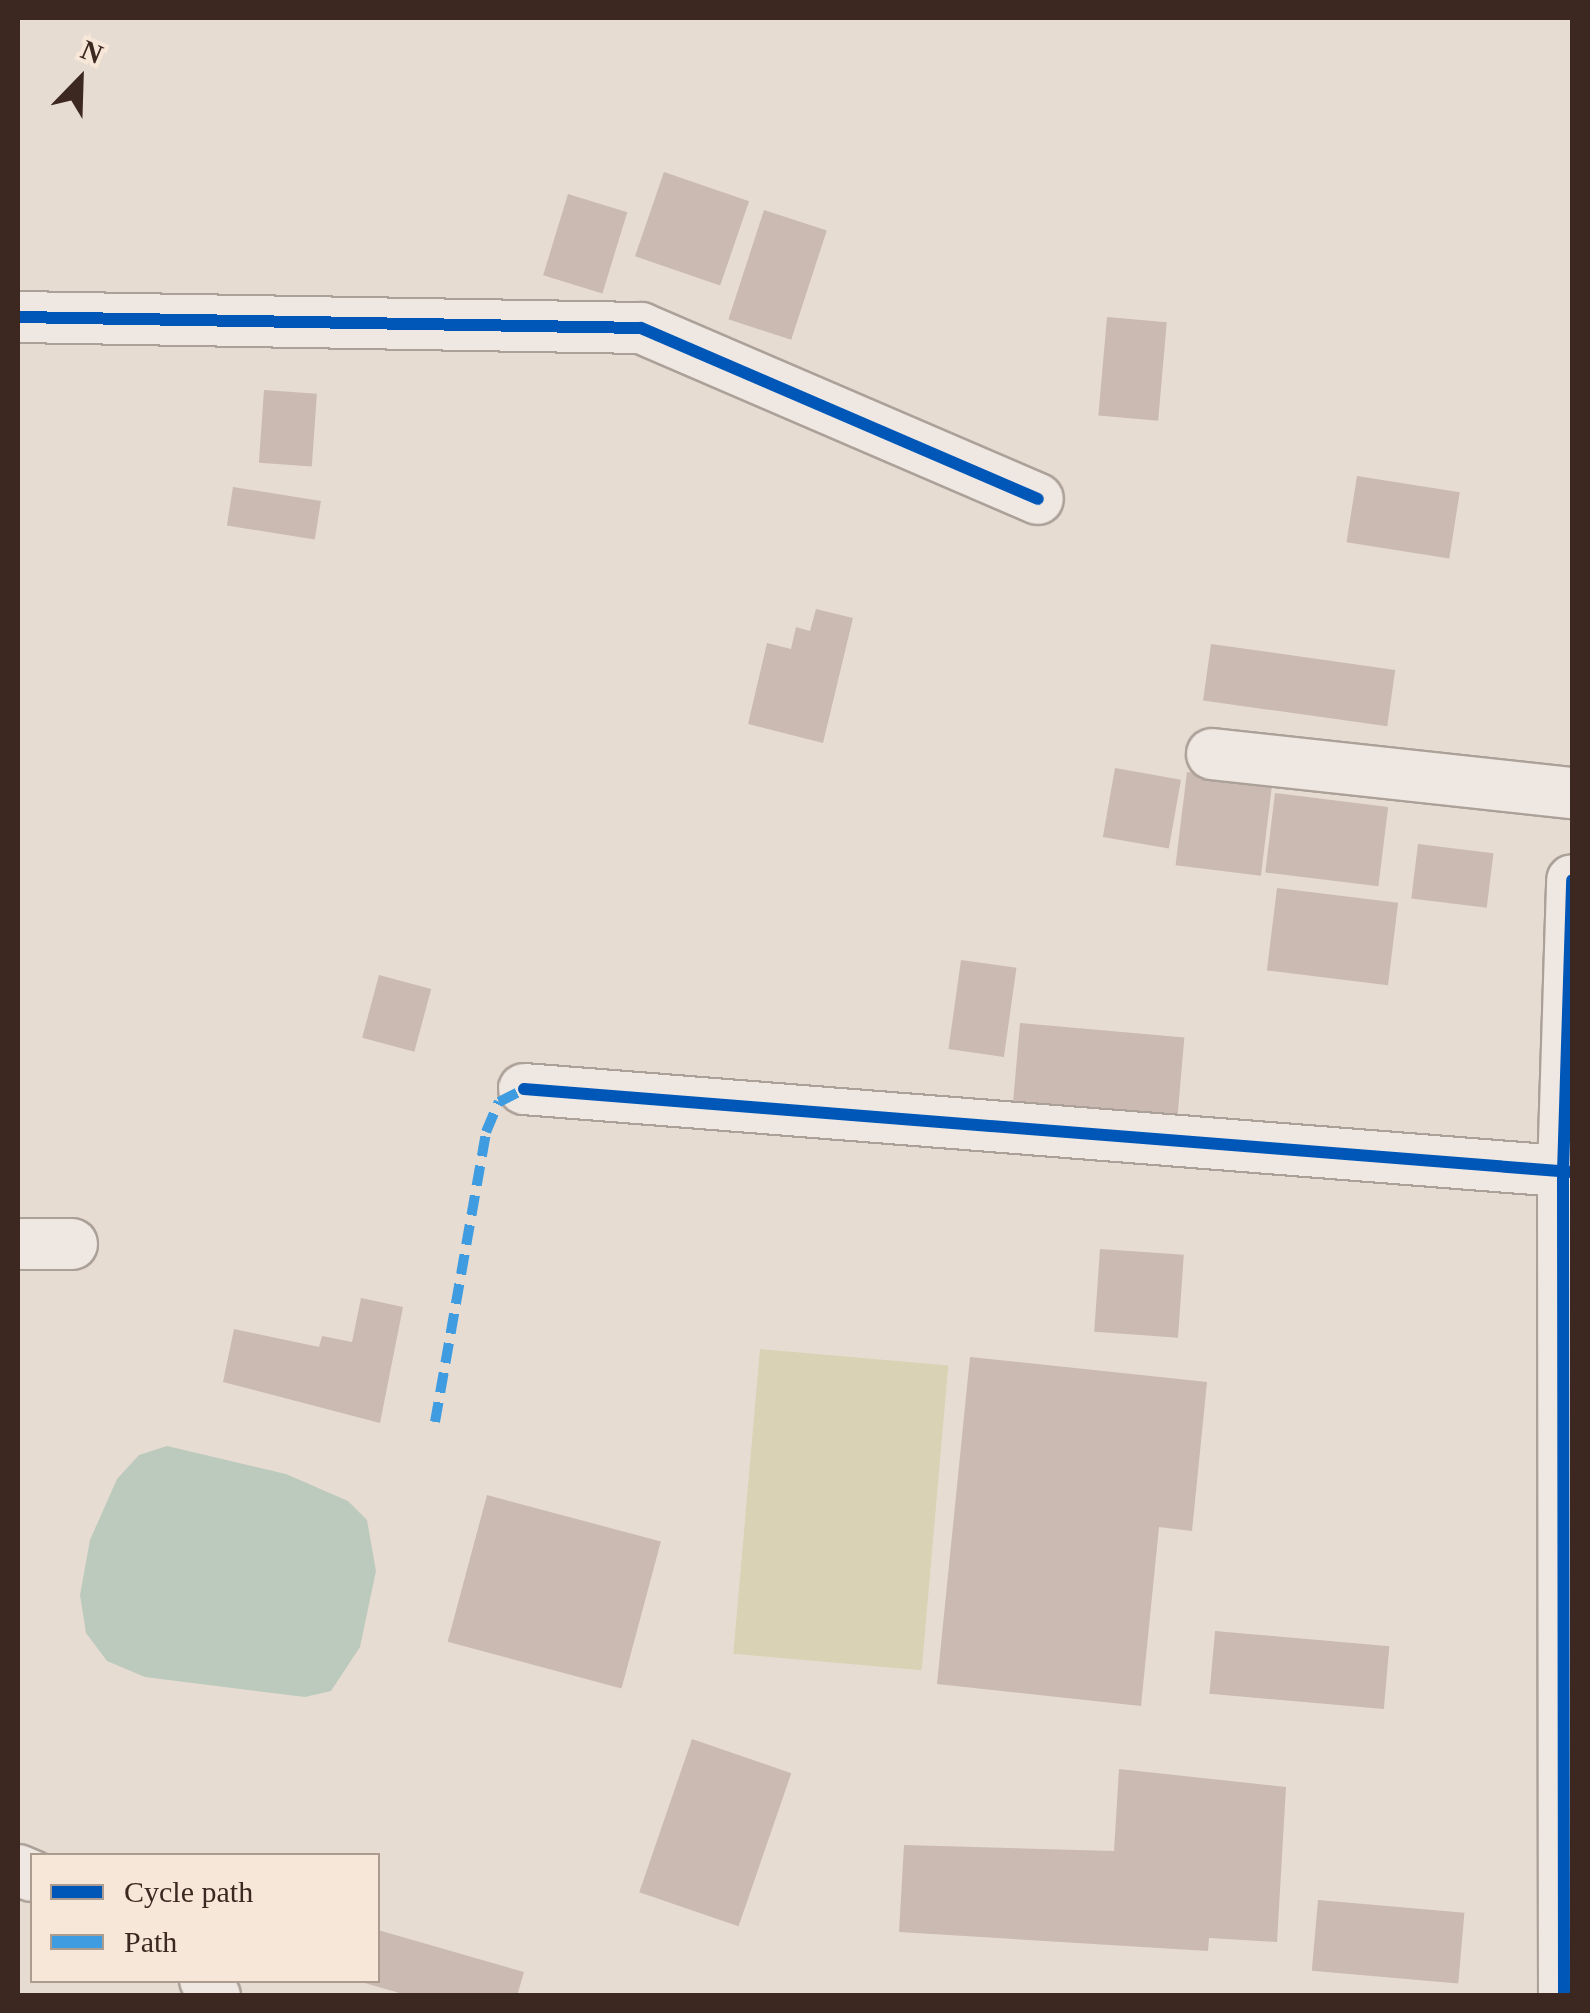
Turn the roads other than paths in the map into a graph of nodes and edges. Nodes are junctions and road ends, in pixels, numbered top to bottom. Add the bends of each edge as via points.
1 (18, 317) edge
2 (1038, 498) dead end
3 (1212, 754) dead end
4 (1572, 792) edge
5 (1572, 880) edge
6 (524, 1089) dead end
7 (1568, 1172) edge
8 (18, 1244) edge
9 (72, 1244) dead end
10 (1568, 1676) edge
11 (1568, 1925) edge
12 (1564, 1996) edge

1 - 2 street via 640,328
3 - 4 street
5 - 7 street
6 - 7 street
7 - 10 street
8 - 9 street
10 - 11 street
11 - 12 street

